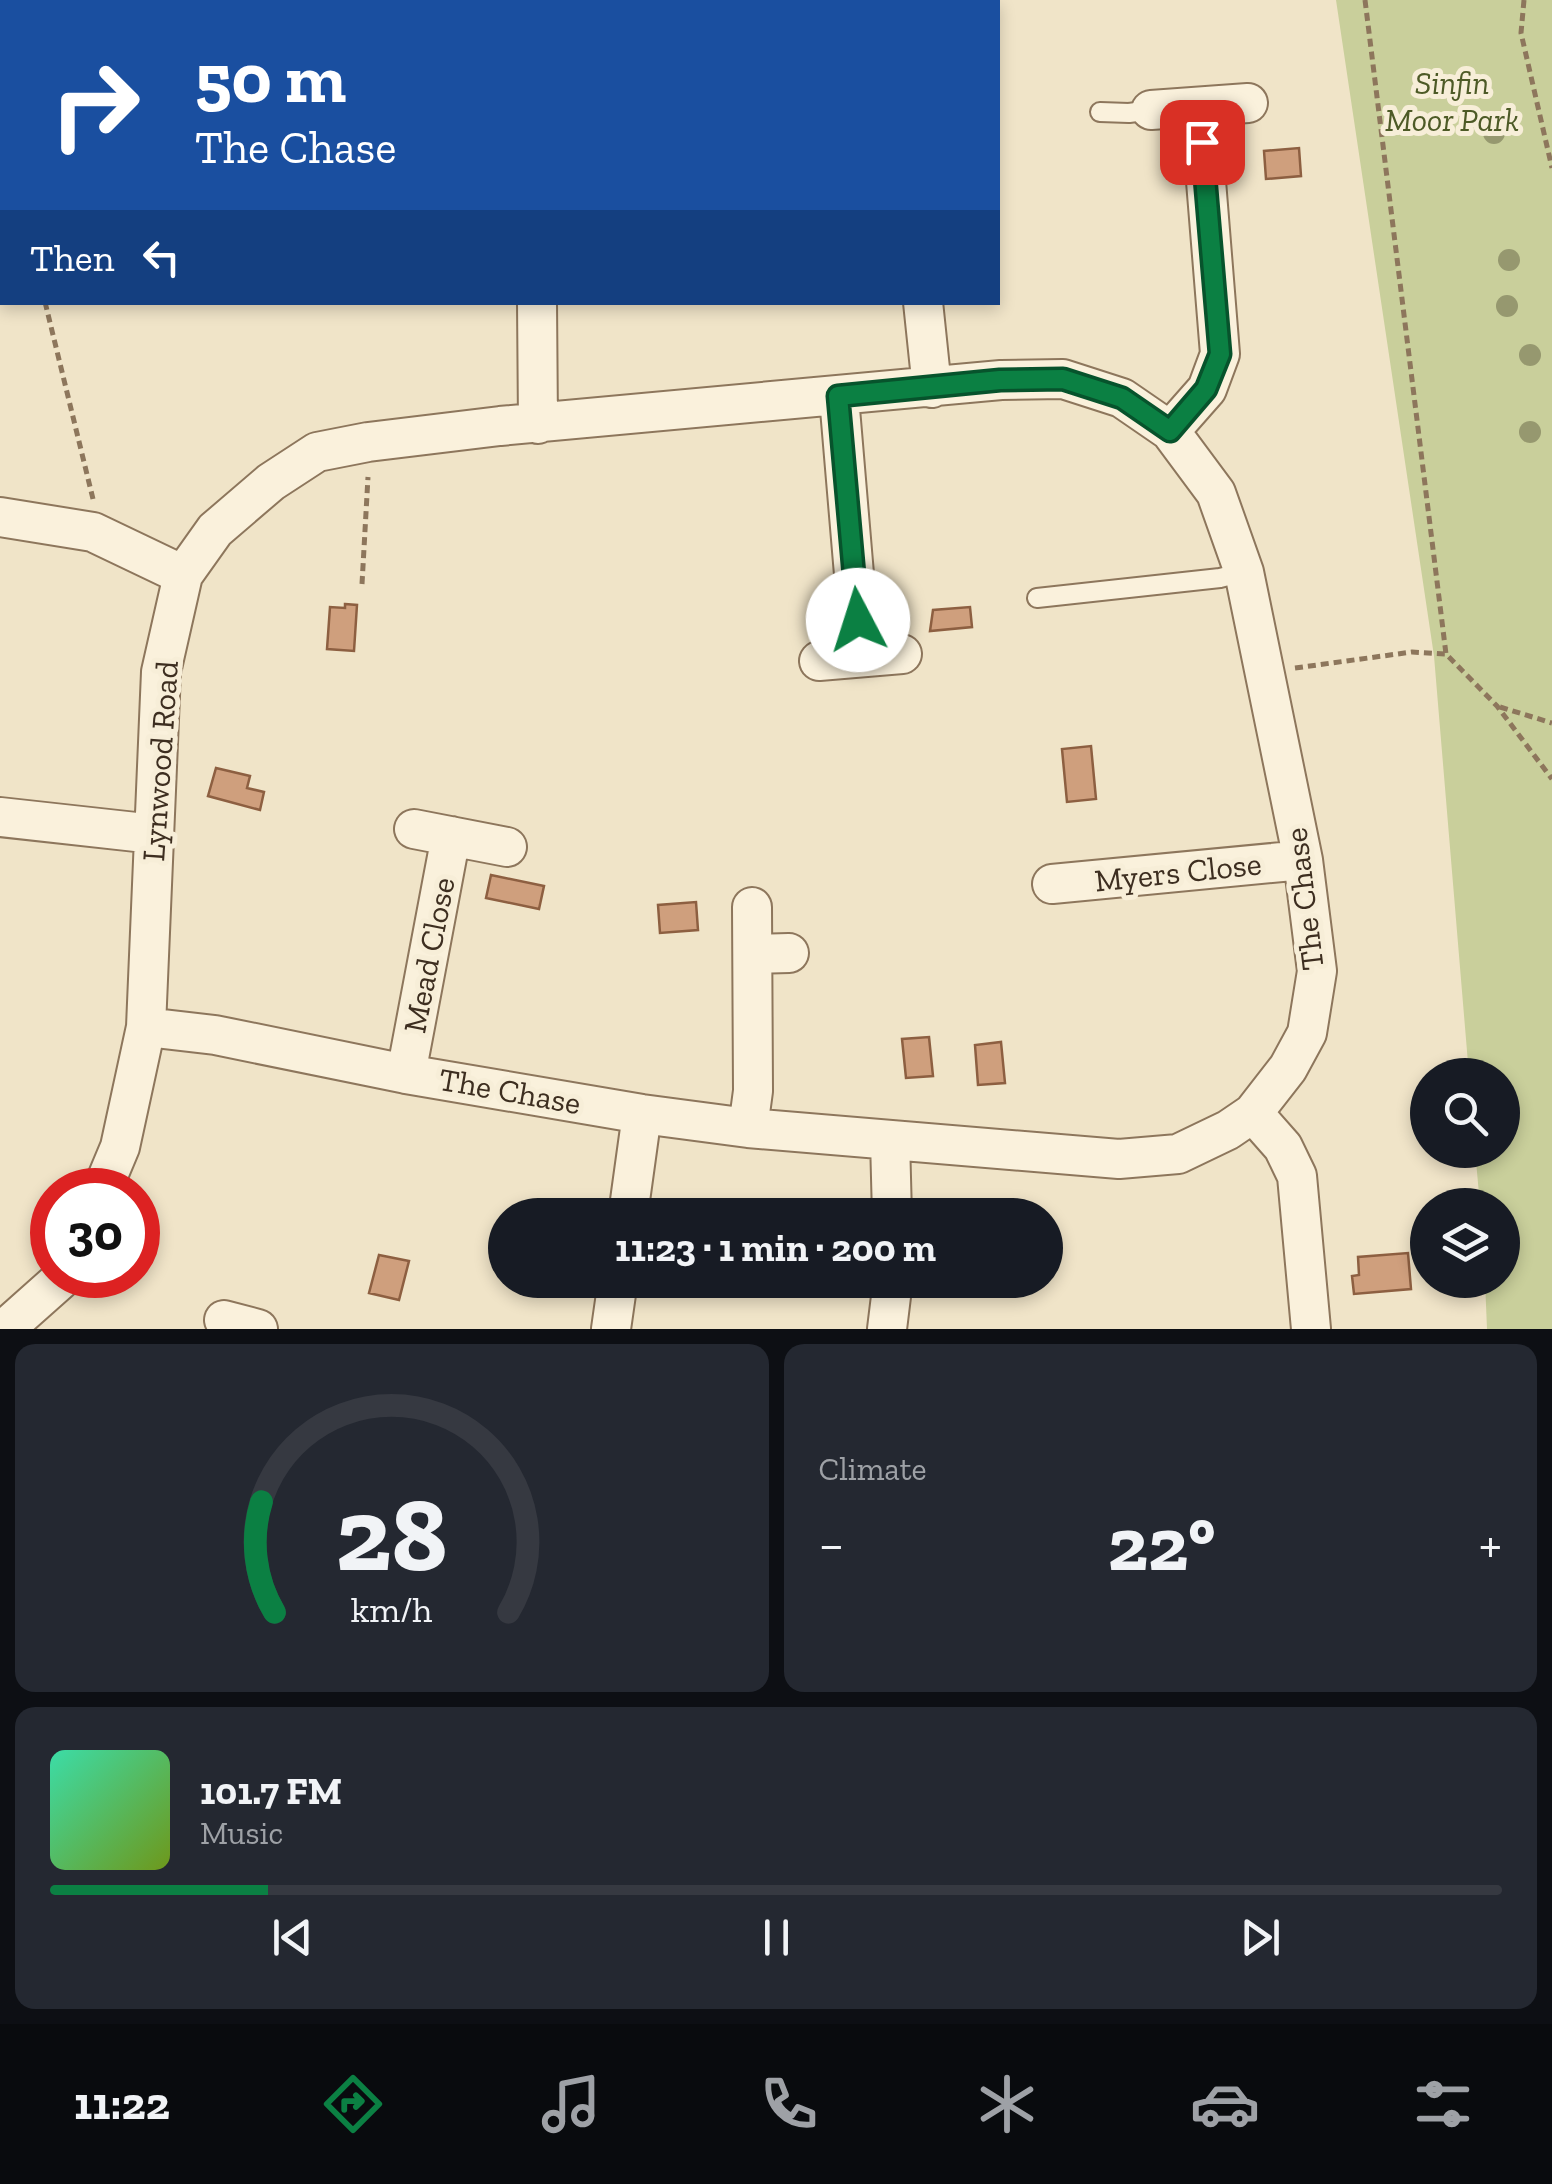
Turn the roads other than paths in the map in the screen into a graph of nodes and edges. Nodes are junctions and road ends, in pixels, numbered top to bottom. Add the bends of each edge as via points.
1 (1248, 103) dead end
2 (1200, 107) junction
3 (1151, 110) joint
4 (1100, 112) dead end
5 (536, 305) edge
6 (922, 305) edge
7 (932, 388) junction
8 (838, 396) junction
9 (538, 424) junction
10 (500, 426) joint
11 (1170, 431) junction
12 (0, 517) edge
13 (1244, 572) junction
14 (183, 575) junction
15 (1037, 598) dead end
16 (902, 654) dead end
17 (861, 657) junction
18 (819, 661) dead end
19 (0, 816) edge
20 (154, 834) junction
21 (507, 847) dead end
22 (1303, 860) junction
23 (1052, 884) dead end
24 (752, 907) dead end
25 (146, 1027) junction
26 (406, 1074) junction
27 (1253, 1113) junction
28 (642, 1114) junction
29 (748, 1128) junction
30 (890, 1140) junction
31 (111, 1168) edge
32 (630, 1198) edge
33 (892, 1198) edge
34 (39, 1298) edge
35 (57, 1298) edge
36 (615, 1298) edge
37 (891, 1298) edge
38 (5, 1329) edge
39 (51, 1329) edge
40 (611, 1329) edge
41 (887, 1329) edge
42 (1311, 1329) edge

1 - 2 street
2 - 3 street
2 - 11 street via 1220,354 1206,389
3 - 4 lane
5 - 9 street
6 - 7 street
7 - 8 street, The Chase
7 - 11 street, The Chase via 1063,379 1122,398
8 - 9 street, The Chase
8 - 17 street
9 - 10 street, The Chase
10 - 14 street, Lynwood Road via 317,452 215,530
11 - 13 street, The Chase via 1216,494
12 - 14 street via 93,532
13 - 15 lane
13 - 22 street, The Chase
14 - 20 street, Lynwood Road via 161,672
16 - 17 street
17 - 18 street
19 - 20 street
20 - 25 street, Lynwood Road
21 - 26 street, Mead Close via 433,832
22 - 23 street, Myers Close
22 - 27 street, The Chase via 1316,971 1307,1033
24 - 29 street via 771,954
25 - 26 street, The Chase
25 - 31 street, Lynwood Road
26 - 28 street, The Chase
27 - 30 street, The Chase via 1178,1154 1119,1159
27 - 42 street via 1283,1146 1297,1176
28 - 29 street, The Chase
28 - 32 street
29 - 30 street, The Chase
30 - 33 street
34 - 38 street
35 - 39 street
36 - 40 street
37 - 41 street

